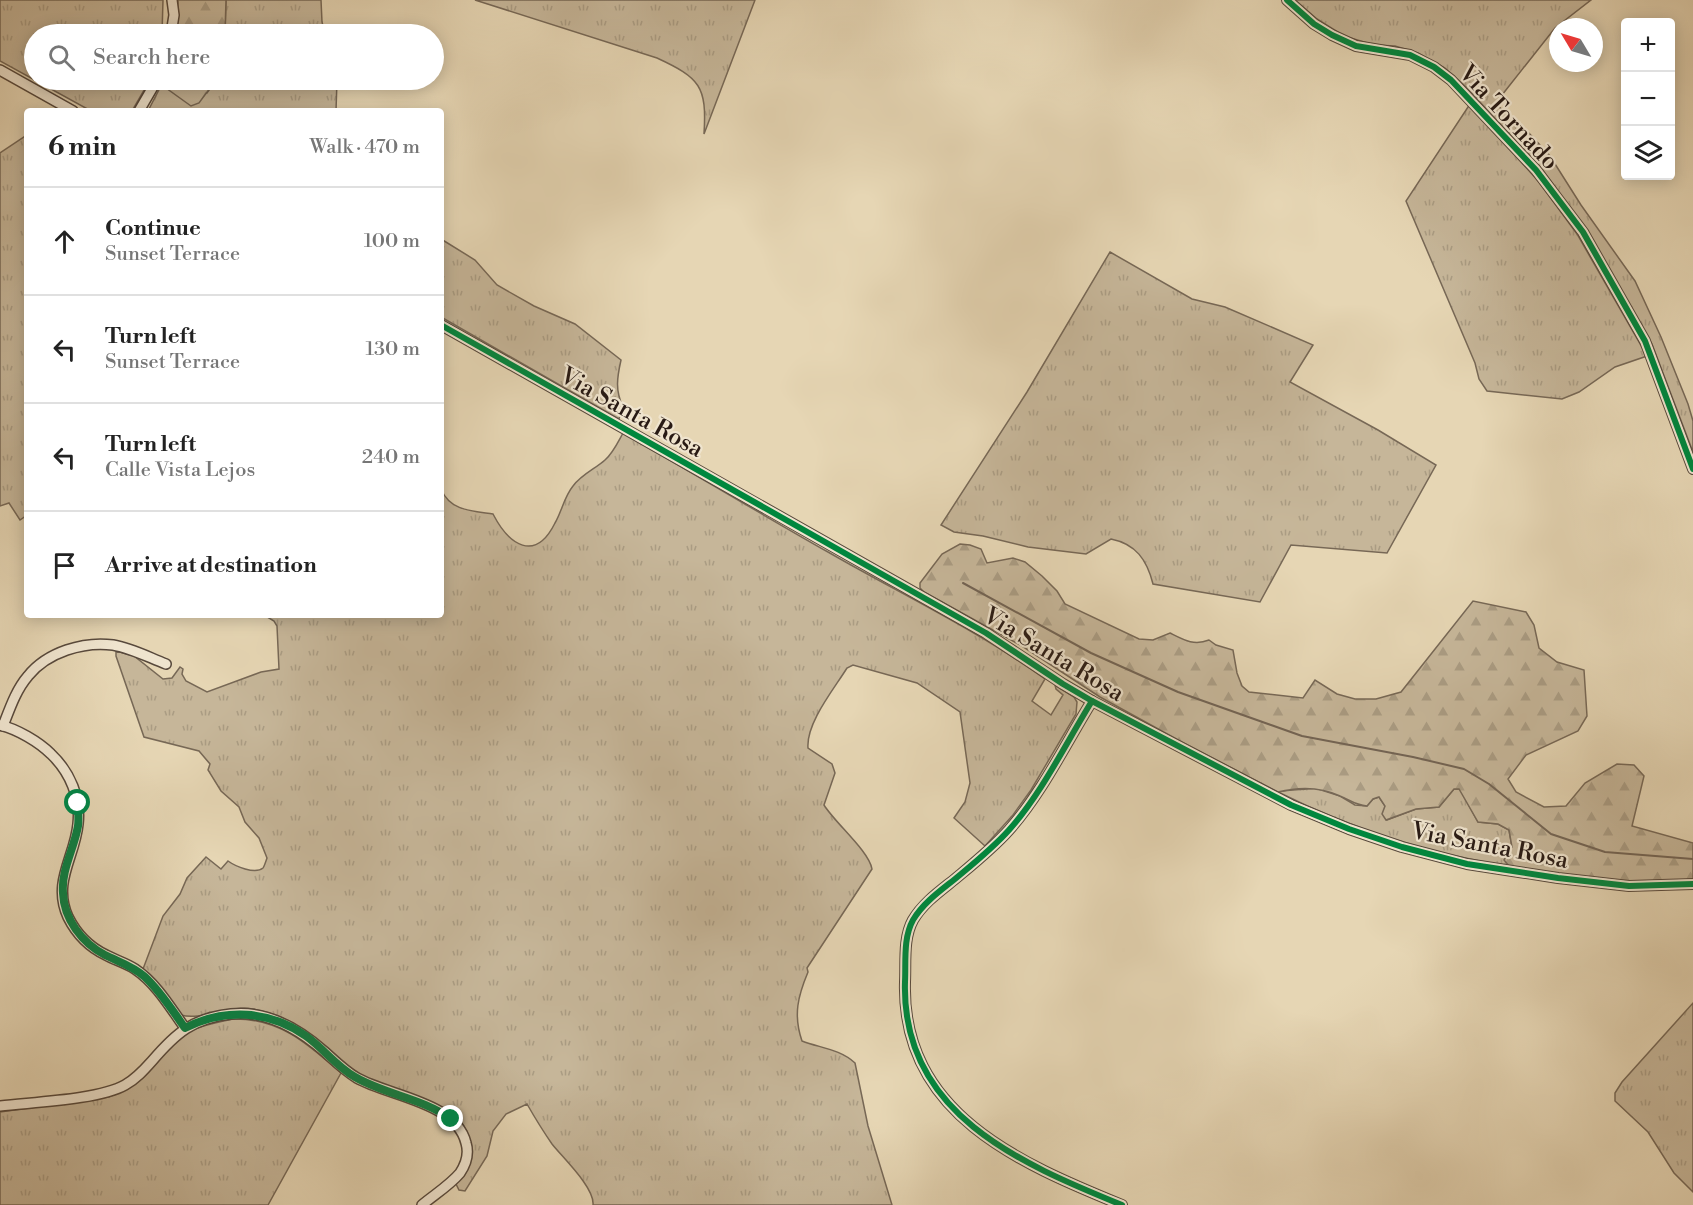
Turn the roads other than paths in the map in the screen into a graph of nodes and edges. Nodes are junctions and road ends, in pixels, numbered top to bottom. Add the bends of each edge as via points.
1 (172, 0) edge
2 (1287, 0) edge
3 (173, 24) edge
4 (0, 70) edge
5 (24, 83) edge
6 (36, 90) edge
7 (151, 90) edge
8 (69, 108) edge
9 (141, 108) edge
10 (444, 327) edge
11 (1693, 470) edge
12 (166, 664) dead end
13 (1092, 701) junction
14 (2, 726) edge
15 (1693, 884) edge
16 (185, 1028) junction
17 (0, 1106) edge
18 (422, 1205) edge
19 (1122, 1205) edge

1 - 3 street
2 - 11 street, Via Tornado via 1314,24 1356,46 1410,55 1434,67 1536,170 1583,232 1645,341
4 - 5 street
6 - 8 street
7 - 9 street
10 - 13 street, Via Santa Rosa via 986,633
12 - 14 street via 113,645 75,647 47,659 28,675
13 - 15 street, Via Santa Rosa via 1291,805 1402,847 1467,864 1558,878 1629,886
13 - 19 street via 1023,813 914,918 908,934 905,991 919,1060 930,1081 961,1118 1041,1169
14 - 16 street via 47,749 62,764 73,784 78,824 62,892 69,918 88,944 145,977
16 - 17 street via 126,1085 108,1092
16 - 18 street via 231,1014 274,1019 306,1036 355,1077 442,1113 463,1133 467,1159 454,1179

